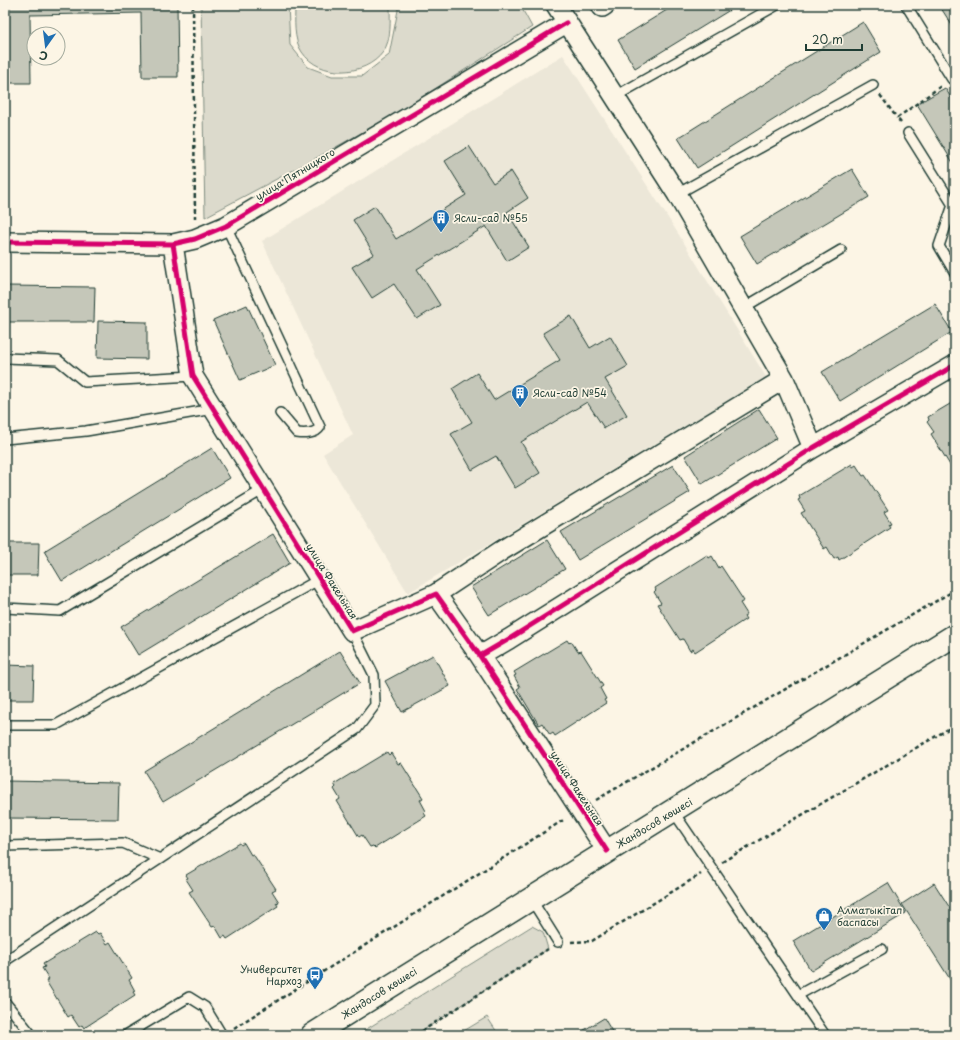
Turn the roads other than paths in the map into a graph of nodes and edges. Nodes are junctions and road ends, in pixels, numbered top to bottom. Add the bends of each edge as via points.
1 (556, 5) edge
2 (777, 5) edge
3 (906, 5) edge
4 (566, 22) junction
5 (952, 79) road end
6 (873, 84) road end
7 (614, 97) junction
8 (908, 133) road end
9 (677, 194) junction
10 (226, 226) junction
11 (5, 242) edge
12 (173, 244) junction
13 (841, 250) dead end
14 (955, 273) edge
15 (743, 308) junction
16 (5, 358) edge
17 (955, 365) edge
18 (193, 376) junction
19 (784, 379) junction
20 (213, 408) junction
21 (280, 413) dead end
22 (5, 439) edge
23 (814, 448) junction
24 (264, 489) junction
25 (320, 579) junction
26 (436, 594) junction
27 (5, 608) edge
28 (352, 631) junction
29 (955, 635) edge
30 (480, 656) junction
31 (5, 725) edge
32 (673, 812) junction
33 (5, 846) edge
34 (607, 851) junction
35 (160, 859) junction
36 (531, 899) junction
37 (558, 942) road end
38 (882, 949) dead end
39 (5, 961) edge
40 (798, 995) junction
41 (5, 1002) edge
42 (32, 1035) edge
43 (126, 1035) edge
44 (222, 1035) edge
45 (312, 1035) edge
46 (825, 1035) edge

1 - 4 street
2 - 7 lane
3 - 5 lane
4 - 7 street
4 - 10 street, улица Пятницкого
6 - 9 lane
7 - 9 street
8 - 14 lane via 953,205 939,246
9 - 15 street
10 - 12 street, улица Пятницкого via 195,239
10 - 21 lane via 320,427 316,432 297,434
11 - 12 street, улица Пятницкого
12 - 18 street, улица Факельная
13 - 15 lane
15 - 19 street
16 - 18 lane via 58,360 85,382
17 - 23 street
18 - 20 street, улица Факельная
19 - 23 street
19 - 26 street via 501,551
20 - 22 lane via 86,431
20 - 24 street, улица Факельная
23 - 30 street
24 - 25 street, улица Факельная
24 - 27 lane via 60,611
25 - 28 street, улица Факельная
25 - 31 lane via 56,725
26 - 28 street, улица Факельная
26 - 30 street, улица Факельная
28 - 35 lane via 374,675 375,705 357,729
29 - 32 main road, Жандосов көшесі
30 - 34 street, улица Факельная
32 - 34 main road, Жандосов көшесі
32 - 40 lane
33 - 35 lane via 122,843
34 - 36 main road, Жандосов көшесі
35 - 39 lane
36 - 37 lane
36 - 45 main road, Жандосов көшесі
38 - 40 lane
40 - 46 lane
41 - 42 lane
43 - 44 lane via 189,997 205,1006

